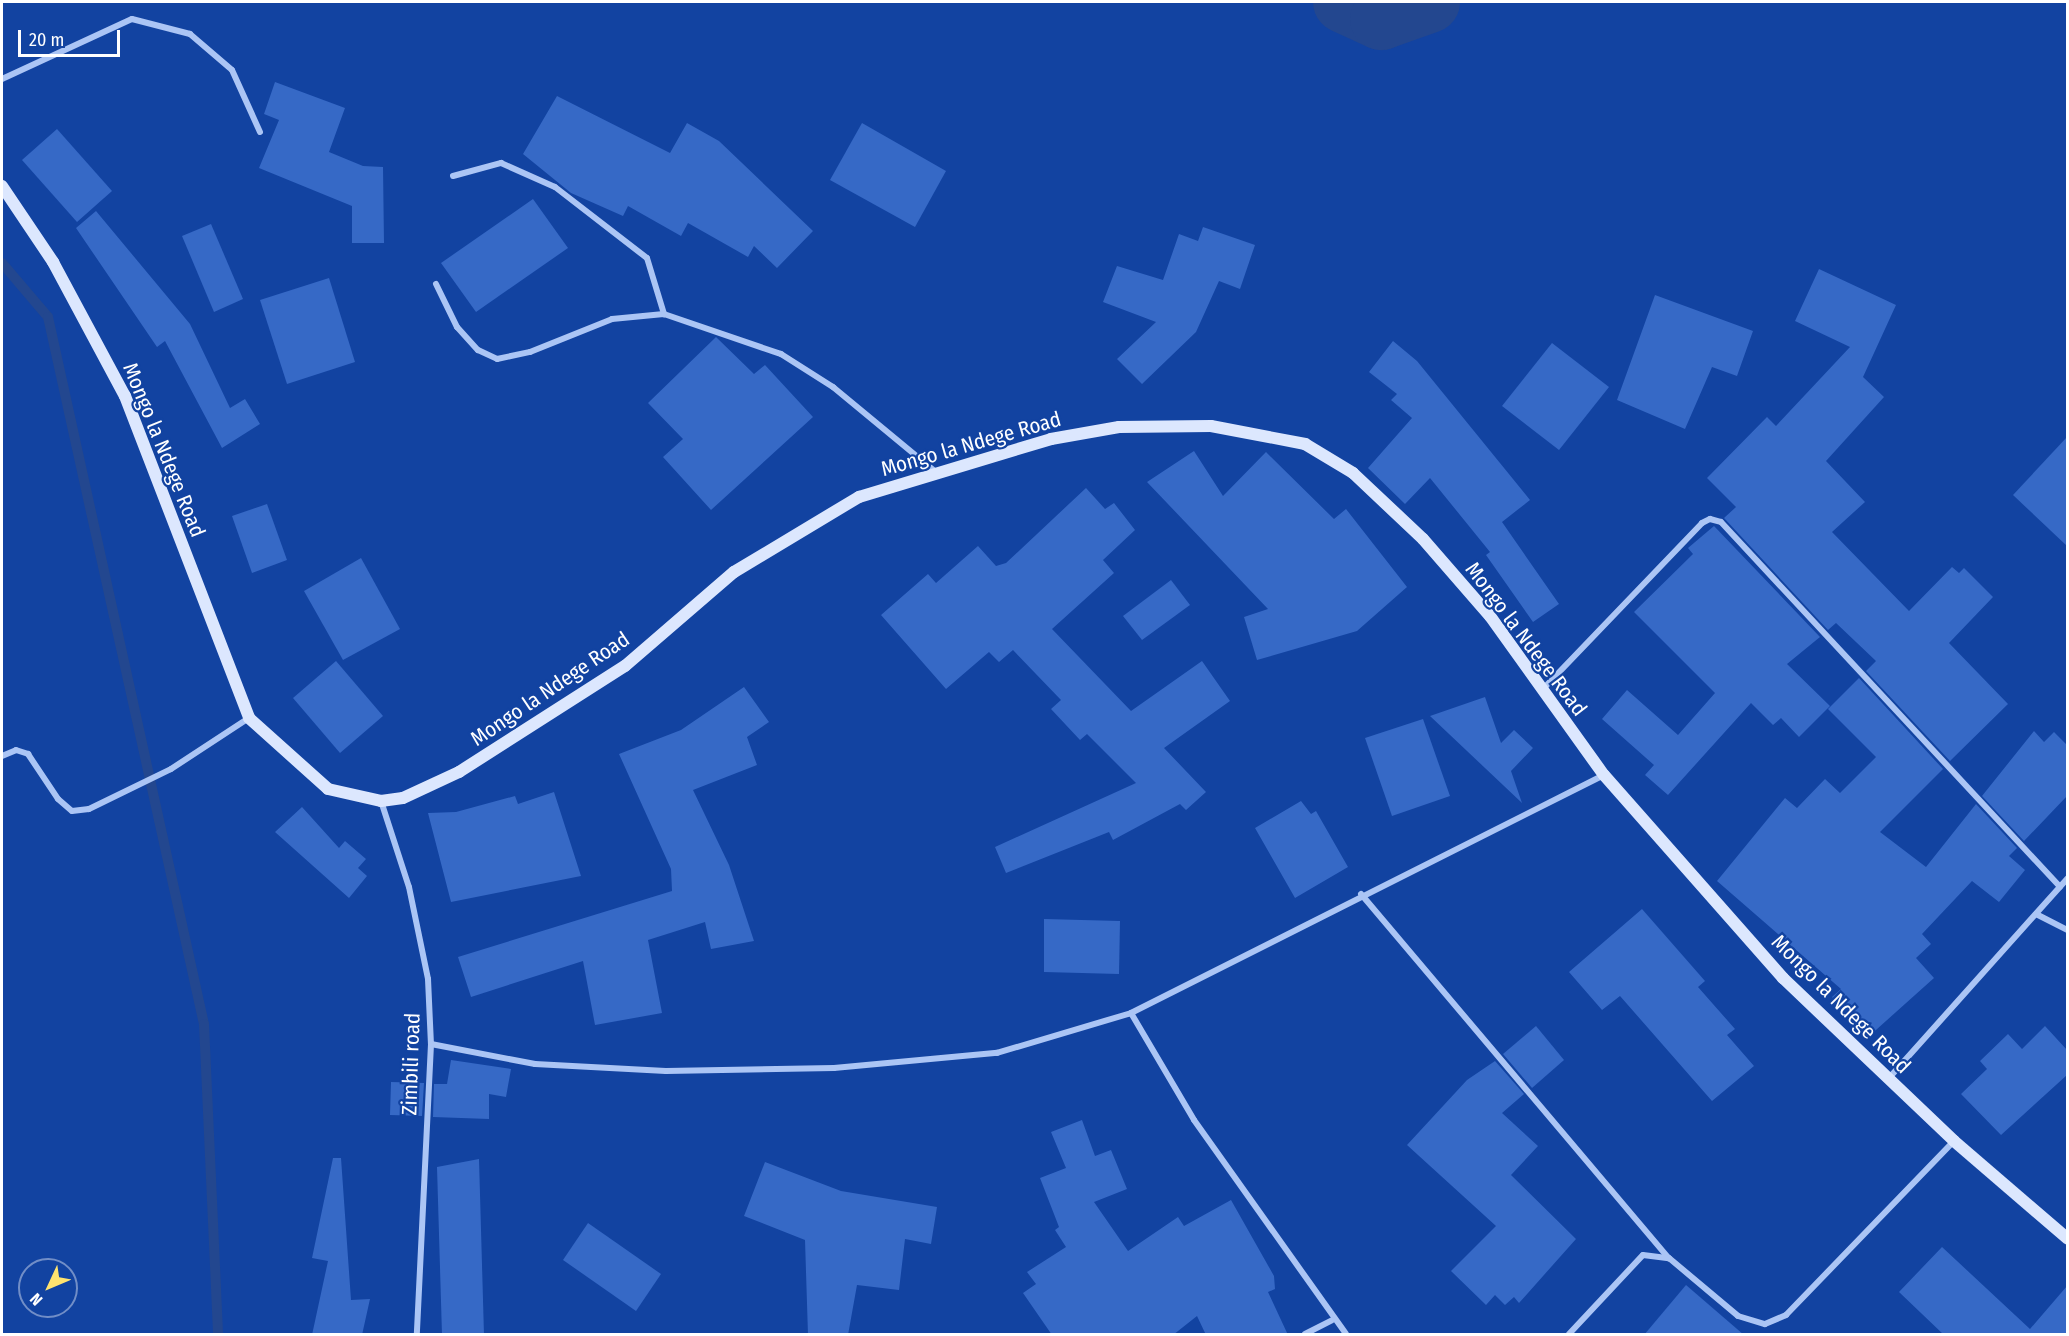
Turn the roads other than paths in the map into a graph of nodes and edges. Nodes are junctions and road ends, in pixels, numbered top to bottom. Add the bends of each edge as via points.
1 (2, 79) edge
2 (260, 132) dead end
3 (453, 176) dead end
4 (2, 186) edge
5 (436, 284) dead end
6 (664, 314) junction
7 (938, 474) junction
8 (1541, 691) junction
9 (249, 718) junction
10 (2, 756) edge
11 (1604, 775) junction
12 (381, 801) junction
13 (2067, 878) edge
14 (2060, 886) junction
15 (1361, 894) junction
16 (2037, 914) junction
17 (2067, 930) edge
18 (1131, 1013) junction
19 (431, 1044) junction
20 (1888, 1079) junction
21 (1954, 1141) junction
22 (2067, 1239) edge
23 (1669, 1258) junction
24 (1332, 1320) junction
25 (417, 1335) edge
26 (1305, 1335) edge
27 (1346, 1335) edge
28 (1569, 1335) edge

1 - 2 street via 132,19 190,34 232,70
3 - 6 street via 501,163 555,187 647,258
4 - 9 street, Mongo la Ndege Road via 53,262 125,396
5 - 6 street via 457,327 478,350 497,359 530,352 612,319
6 - 7 street via 781,354 833,387
7 - 8 street, Mongo la Ndege Road via 1051,439 1119,427 1211,426 1305,444 1353,473 1423,539 1490,616
7 - 12 street, Mongo la Ndege Road via 859,497 734,572 625,666 514,740 403,798
8 - 11 street, Mongo la Ndege Road
8 - 14 street via 1702,523 1710,519 1720,522
9 - 10 street via 171,769 89,809 72,810 58,799 28,754 16,750
9 - 12 street, Mongo la Ndege Road via 328,789
11 - 15 street
11 - 20 street, Mongo la Ndege Road via 1784,978
12 - 19 street, Zimbili road via 409,886 426,968
13 - 14 street
14 - 16 street
15 - 18 street
15 - 23 street
16 - 17 street
16 - 20 street
18 - 19 street via 997,1053 834,1068 666,1071 570,1066
18 - 24 street via 1194,1120
19 - 25 street, Zimbili road
20 - 21 street, Mongo la Ndege Road
21 - 22 street, Mongo la Ndege Road
21 - 23 street via 1786,1315 1765,1324 1738,1316
23 - 28 street via 1643,1255
24 - 26 street
24 - 27 street

